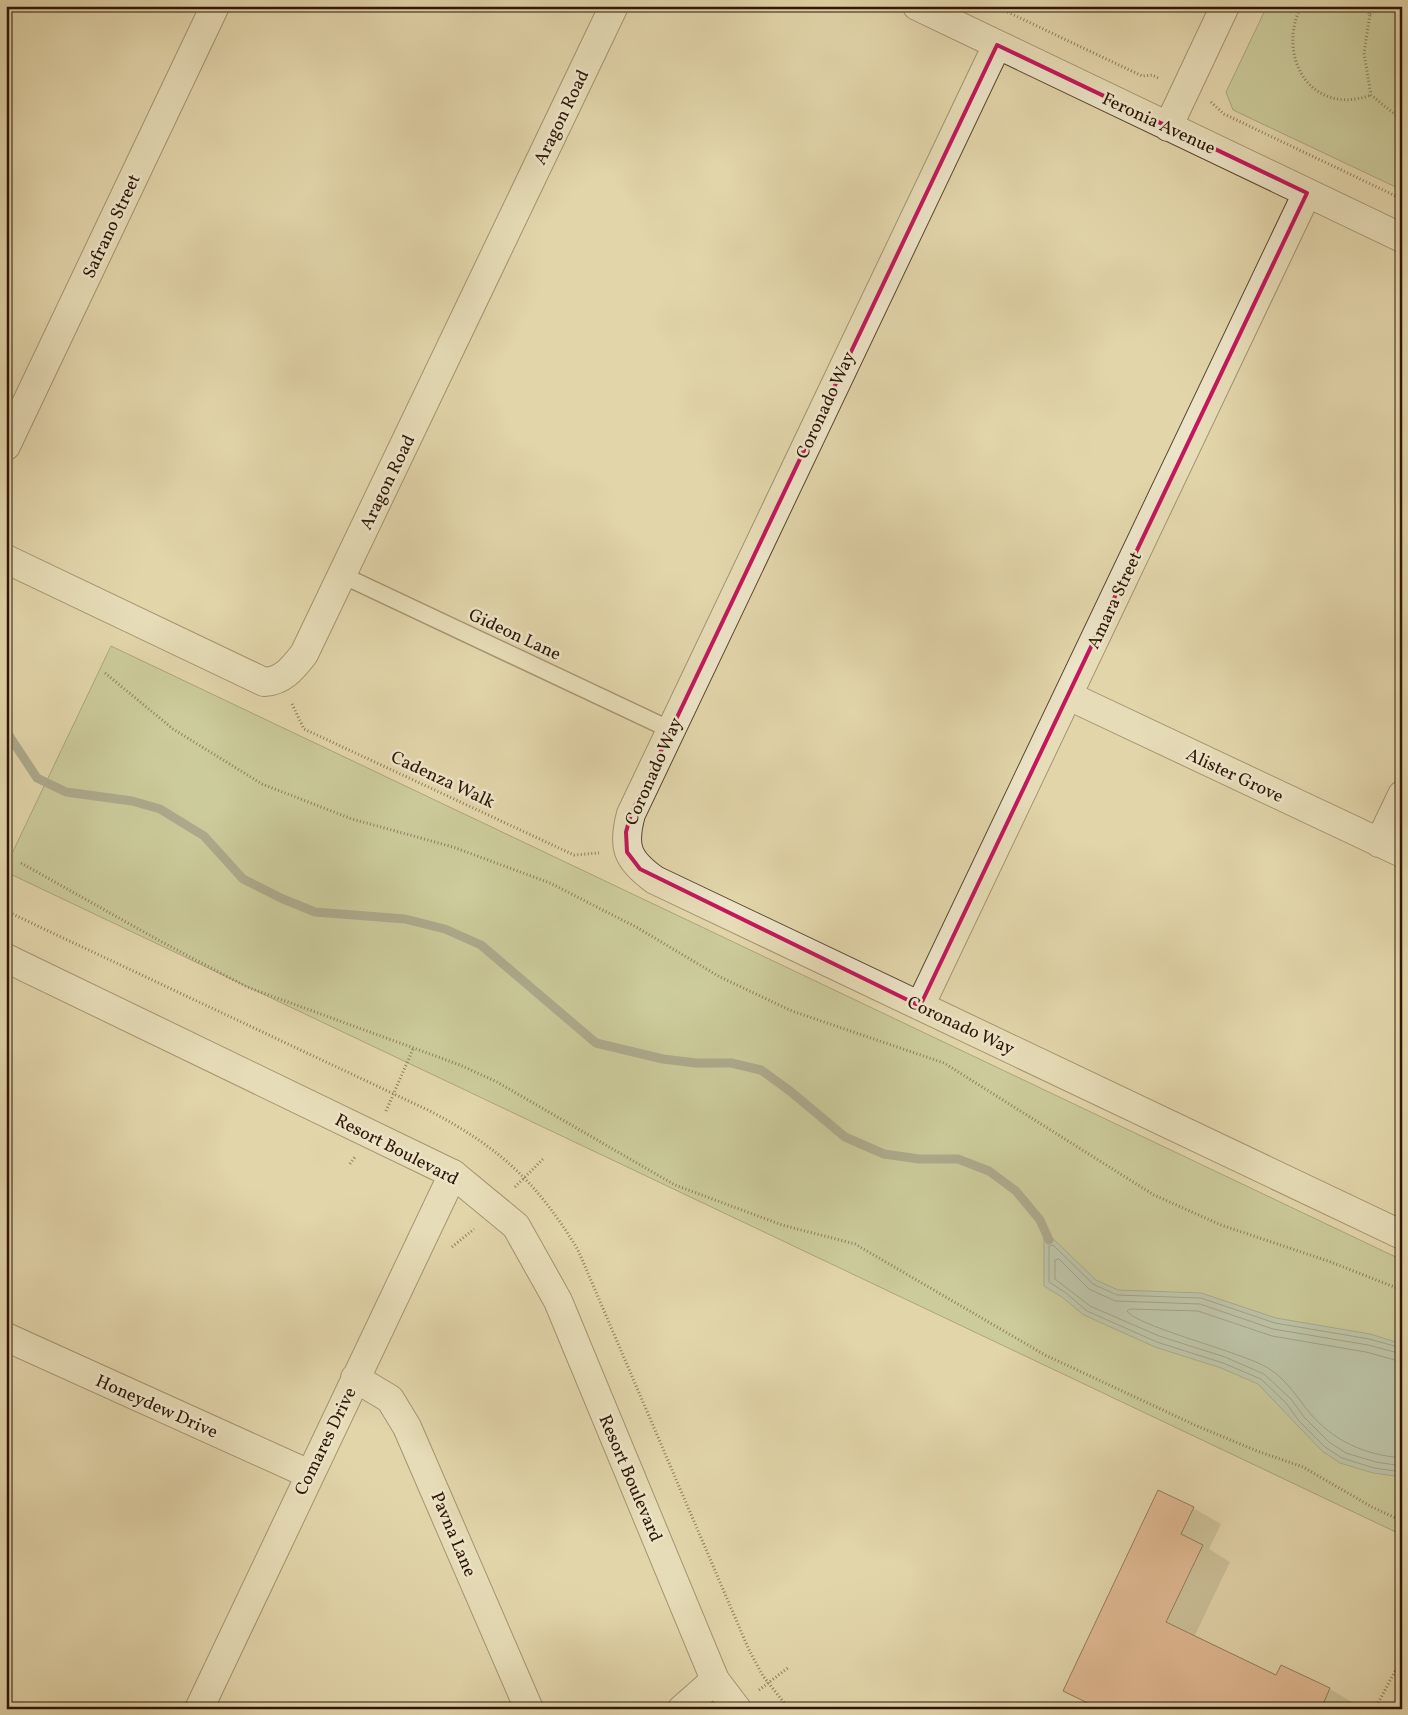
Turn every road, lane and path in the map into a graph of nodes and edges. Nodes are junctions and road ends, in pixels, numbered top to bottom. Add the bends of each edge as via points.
1 (216, 6) edge
2 (614, 6) edge
3 (917, 6) edge
4 (1225, 6) edge
5 (1301, 6) edge
6 (1360, 6) edge
7 (1384, 6) edge
8 (1370, 14) junction
9 (997, 45) junction
10 (1371, 95) junction
11 (1398, 117) dead end
12 (1168, 127) junction
13 (1307, 193) junction
14 (1402, 238) edge
15 (6, 446) edge
16 (6, 559) edge
17 (342, 575) junction
18 (105, 673) dead end
19 (279, 678) junction
20 (1069, 696) junction
21 (671, 730) junction
22 (1402, 795) edge
23 (1390, 848) edge
24 (627, 852) junction
25 (21, 862) dead end
26 (6, 911) edge
27 (6, 958) edge
28 (920, 1006) junction
29 (453, 1174) junction
30 (1402, 1235) edge
31 (1402, 1290) edge
32 (6, 1337) edge
33 (355, 1378) junction
34 (309, 1474) junction
35 (1402, 1521) edge
36 (1402, 1658) edge
37 (789, 1667) dead end
38 (715, 1680) junction
39 (768, 1683) junction
40 (737, 1708) edge
41 (199, 1709) edge
42 (529, 1709) edge
43 (682, 1709) edge
44 (789, 1709) edge
45 (1375, 1709) edge

1 - 15 street, Safrano Street
2 - 17 street, Aragon Road
3 - 9 street, Feronia Avenue
4 - 12 street
5 - 10 path via 1294,21 1292,38 1296,66 1304,78 1315,90 1330,97 1358,99
6 - 8 path
7 - 8 path
8 - 10 path via 1364,53
9 - 12 street, Feronia Avenue
9 - 21 street, Coronado Way
10 - 11 path
12 - 13 street, Feronia Avenue
13 - 14 street, Feronia Avenue
13 - 20 street, Amara Street
16 - 19 street via 241,673 264,682
17 - 19 street, Aragon Road via 304,654 291,670
17 - 21 lane, Gideon Lane
18 - 31 path via 173,729 262,784 352,819 453,847 550,883 638,928 720,977 792,1011 944,1063 1154,1195 1220,1226 1328,1261
19 - 24 path, Cadenza Walk via 304,729 574,854
20 - 23 street, Alister Grove
20 - 28 street, Amara Street
21 - 24 street, Coronado Way via 631,814 626,832
22 - 23 street
24 - 28 street, Coronado Way via 640,869 655,880
25 - 35 path via 247,987 460,1065 497,1082 675,1185 782,1225 855,1244 1045,1355 1197,1426 1304,1467
26 - 39 path via 430,1111 494,1149 525,1177 556,1213 578,1250 748,1650
27 - 29 street, Resort Boulevard
28 - 30 street, Coronado Way
29 - 33 street, Comares Drive
29 - 38 street, Resort Boulevard via 516,1226 558,1301
32 - 34 street, Honeydew Drive
33 - 34 street, Comares Drive
33 - 42 street, Pavna Lane via 390,1399 407,1427
34 - 41 street, Comares Drive
36 - 45 path
37 - 39 path
38 - 40 street, Resort Boulevard
38 - 43 street
39 - 40 path
39 - 44 path

